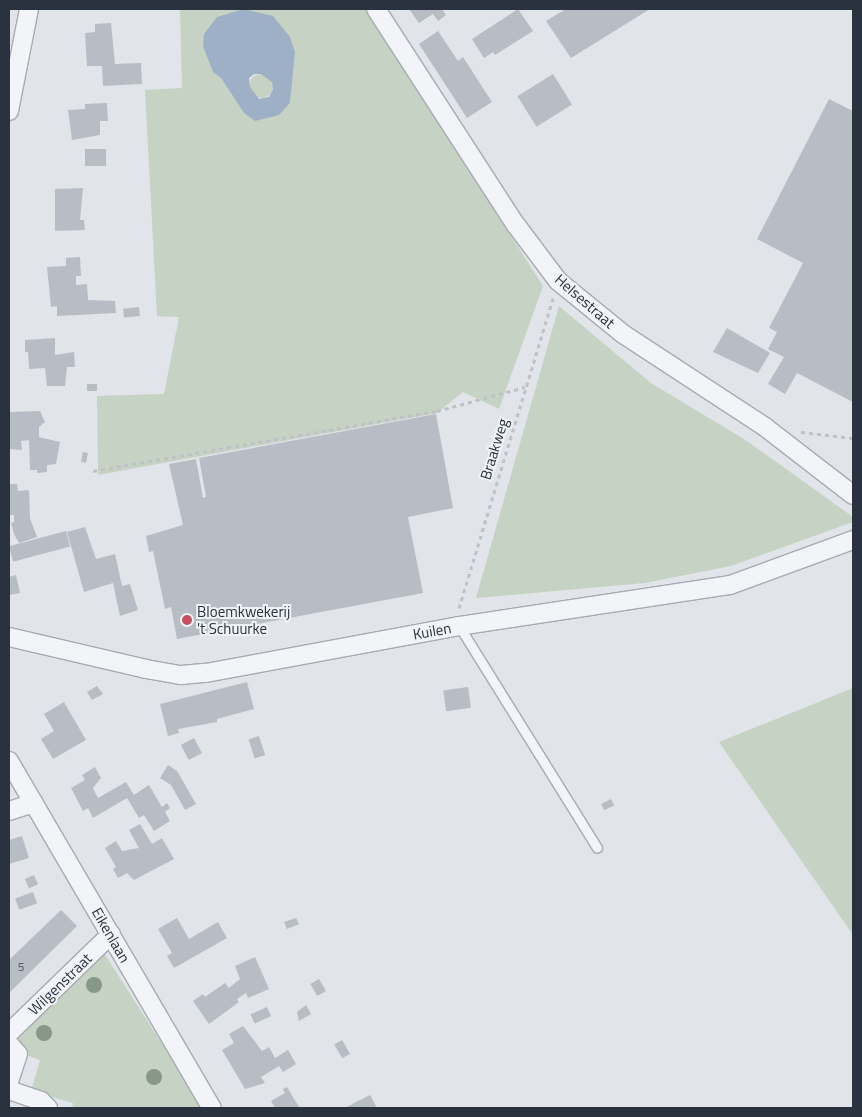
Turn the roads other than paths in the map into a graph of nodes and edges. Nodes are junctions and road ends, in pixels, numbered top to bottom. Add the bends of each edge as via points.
1 (29, 9) edge
2 (376, 9) edge
3 (16, 36) edge
4 (9, 111) edge
5 (853, 495) edge
6 (853, 540) edge
7 (460, 626) junction
8 (9, 637) edge
9 (9, 761) edge
10 (34, 803) junction
11 (9, 811) edge
12 (597, 848) dead end
13 (110, 934) junction
14 (9, 1034) edge
15 (9, 1044) edge
16 (9, 1082) edge
17 (9, 1090) edge
18 (48, 1108) edge
19 (212, 1108) edge

1 - 3 street
2 - 5 street, Helsestraat via 516,225 558,281 624,334 765,427
3 - 4 street
6 - 7 street, Kuilen via 730,584
7 - 8 street, Kuilen via 206,673 180,675
7 - 12 lane
9 - 10 street, Eikenlaan
10 - 11 street
10 - 13 street, Eikenlaan
13 - 14 street, Wilgenstraat
13 - 19 street, Eikenlaan
15 - 16 street via 18,1054
17 - 18 street via 40,1101

